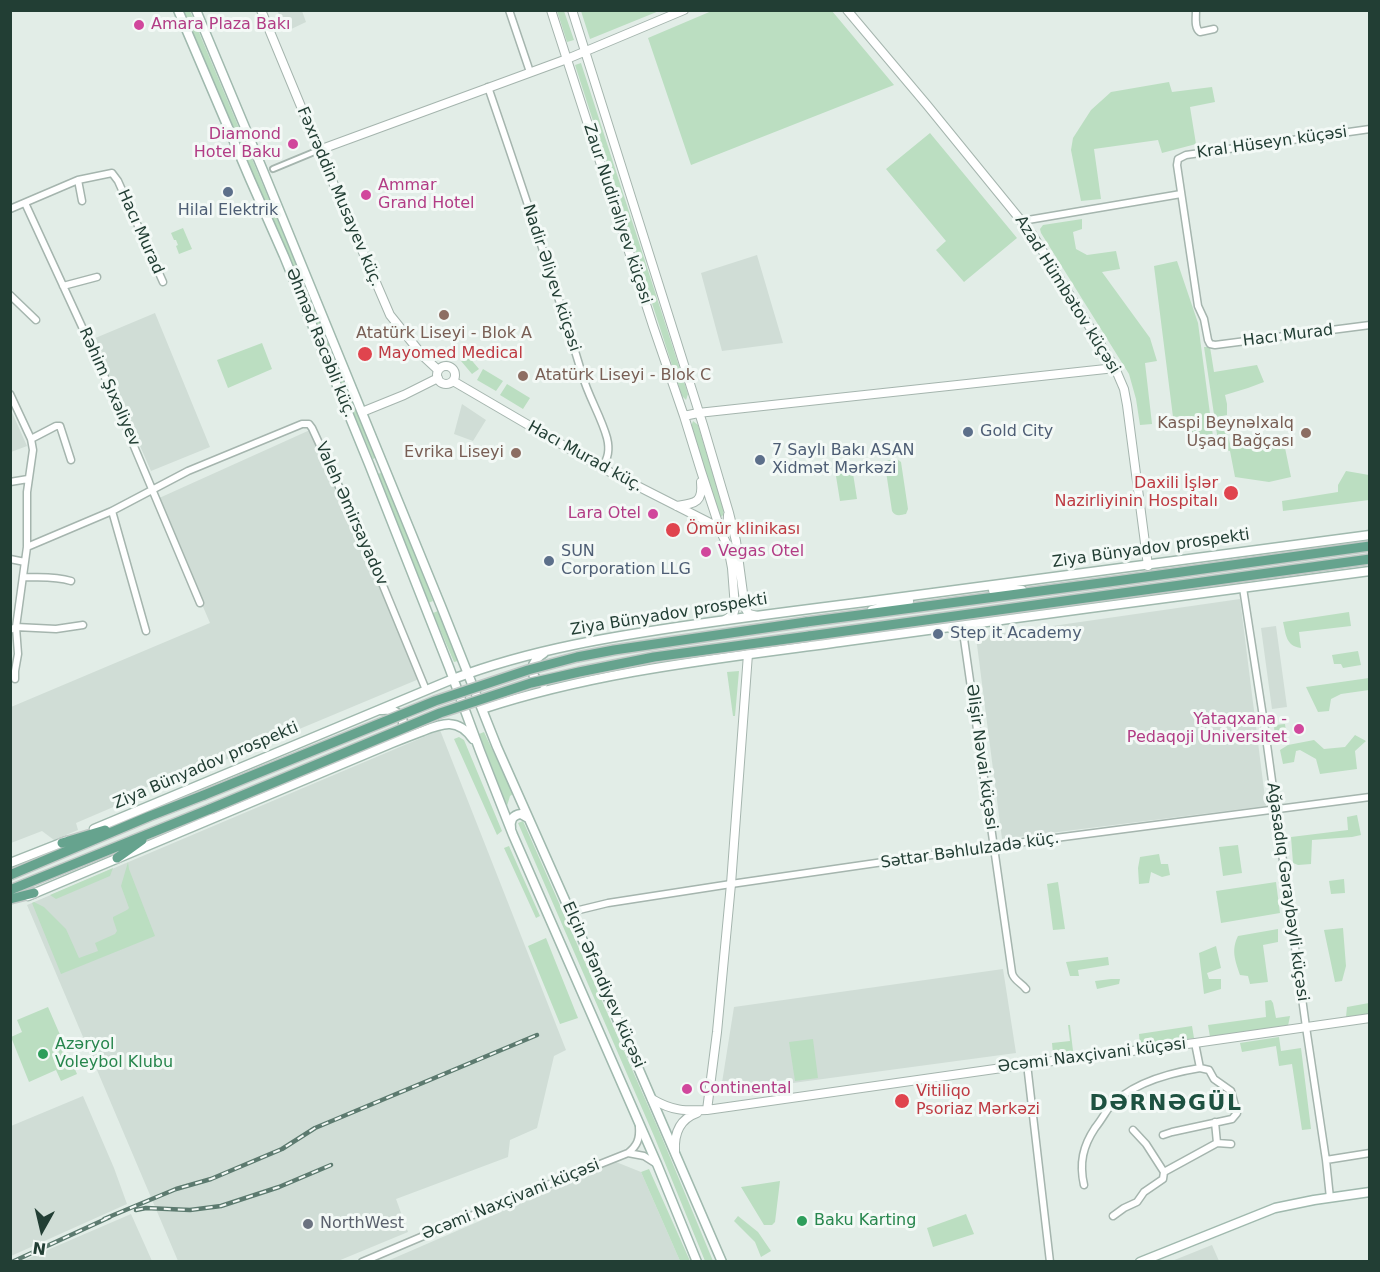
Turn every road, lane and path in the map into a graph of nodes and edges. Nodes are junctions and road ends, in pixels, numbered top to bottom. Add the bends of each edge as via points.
1 (178, 10) edge
2 (196, 10) edge
3 (261, 10) edge
4 (509, 10) edge
5 (551, 10) edge
6 (572, 10) edge
7 (684, 10) edge
8 (847, 10) edge
9 (1196, 10) edge
10 (1214, 29) dead end
11 (585, 51) junction
12 (567, 59) junction
13 (530, 72) junction
14 (488, 87) junction
15 (1370, 129) edge
16 (319, 150) junction
17 (273, 169) dead end
18 (78, 180) junction
19 (1181, 194) junction
20 (82, 201) dead end
21 (25, 203) junction
22 (10, 209) edge
23 (1022, 221) junction
24 (97, 277) dead end
25 (163, 282) dead end
26 (63, 285) junction
27 (10, 295) edge
28 (36, 320) dead end
29 (1370, 325) edge
30 (1115, 368) junction
31 (438, 374) junction
32 (453, 381) junction
33 (10, 394) edge
34 (362, 412) junction
35 (698, 413) junction
36 (684, 416) junction
37 (31, 439) junction
38 (71, 459) dead end
39 (381, 459) junction
40 (369, 464) junction
41 (602, 468) junction
42 (700, 471) junction
43 (28, 479) junction
44 (10, 482) edge
45 (153, 489) junction
46 (677, 506) junction
47 (112, 511) junction
48 (729, 513) junction
49 (720, 528) junction
50 (1370, 535) edge
51 (1370, 546) edge
52 (27, 547) junction
53 (10, 559) edge
54 (1370, 559) edge
55 (25, 562) junction
56 (1148, 566) junction
57 (1370, 571) edge
58 (23, 577) junction
59 (71, 581) dead end
60 (1243, 588) junction
61 (959, 590) junction
62 (1043, 590) junction
63 (200, 603) dead end
64 (1045, 603) junction
65 (441, 606) junction
66 (427, 612) junction
67 (758, 616) junction
68 (838, 617) junction
69 (724, 621) junction
70 (83, 625) dead end
71 (962, 625) junction
72 (13, 628) edge
73 (146, 631) dead end
74 (838, 632) junction
75 (547, 651) junction
76 (748, 654) junction
77 (468, 673) junction
78 (453, 679) junction
79 (15, 680) dead end
80 (563, 686) junction
81 (426, 690) junction
82 (482, 710) junction
83 (375, 711) junction
84 (466, 715) joint
85 (392, 743) junction
86 (480, 751) junction
87 (1370, 797) edge
88 (1276, 810) junction
89 (150, 816) junction
90 (530, 820) junction
91 (154, 831) junction
92 (513, 835) junction
93 (62, 843) junction
94 (994, 846) junction
95 (117, 858) junction
96 (10, 863) edge
97 (10, 875) edge
98 (731, 884) junction
99 (10, 890) edge
100 (34, 893) joint
101 (10, 901) edge
102 (571, 912) junction
103 (1026, 989) dead end
104 (1370, 1018) edge
105 (1306, 1027) junction
106 (1195, 1043) junction
107 (1027, 1064) junction
108 (1200, 1068) junction
109 (652, 1099) junction
110 (707, 1110) junction
111 (639, 1122) junction
112 (1215, 1122) junction
113 (1133, 1130) dead end
114 (1163, 1136) dead end
115 (1217, 1143) junction
116 (1231, 1144) dead end
117 (628, 1153) junction
118 (1370, 1153) edge
119 (677, 1157) junction
120 (1326, 1160) junction
121 (657, 1164) junction
122 (1164, 1172) junction
123 (1084, 1185) dead end
124 (1370, 1192) edge
125 (1330, 1197) junction
126 (1113, 1216) dead end
127 (362, 1262) edge
128 (697, 1262) edge
129 (722, 1262) edge
130 (1050, 1262) edge
131 (1140, 1262) edge

1 - 40 main road, Əhməd Rəcəbli küç.
2 - 34 main road, Əhməd Rəcəbli küç.
3 - 16 street, Fəxrəddin Musayev küç.
4 - 13 street
5 - 12 street, Zaur Nudirəliyev küçəsi
6 - 11 street, Zaur Nudirəliyev küçəsi
7 - 11 street
8 - 23 street, Azad Hümbətov küçəsi
9 - 10 street via 1198,31
11 - 12 street
11 - 35 street, Zaur Nudirəliyev küçəsi
12 - 13 street
12 - 36 street, Zaur Nudirəliyev küçəsi
13 - 14 street
14 - 16 street
14 - 41 street, Nadir Əliyev küçəsi via 589,396 607,439 609,452
15 - 19 street, Kral Hüseyn küçəsi via 1186,155 1177,161
16 - 17 street
16 - 31 street, Fəxrəddin Musayev küç. via 390,315
18 - 20 street
18 - 21 street
18 - 25 street, Hacı Murad via 112,174 118,181
19 - 23 street
19 - 29 street, Hacı Murad via 1198,306 1210,344
21 - 22 street
21 - 26 street, Rəhim Şıxəliyev
23 - 30 street, Azad Hümbətov küçəsi
24 - 26 street
26 - 45 street, Rəhim Şıxəliyev
27 - 28 street
30 - 35 street
30 - 56 street, Azad Hümbətov küçəsi via 1127,405
31 - 32 street via 445,384
31 - 32 street via 444,366 452,368
31 - 34 street via 404,395
32 - 41 street, Hacı Murad küç.
33 - 37 street
34 - 39 main road, Əhməd Rəcəbli küç.
35 - 36 street
35 - 48 street, Zaur Nudirəliyev küçəsi
36 - 42 street, Zaur Nudirəliyev küçəsi
37 - 38 street via 60,426
37 - 43 street
39 - 40 main road
39 - 65 main road, Əhməd Rəcəbli küç.
40 - 66 main road, Əhməd Rəcəbli küç.
41 - 46 street, Hacı Murad küç.
42 - 46 street via 700,498
42 - 49 street, Zaur Nudirəliyev küçəsi
43 - 44 street
43 - 52 street
45 - 47 street, Valeh Əmirsayadov
45 - 63 street, Rəhim Şıxəliyev
45 - 81 street, Valeh Əmirsayadov via 309,424 370,554
46 - 49 street, Hacı Murad küç.
47 - 52 street, Valeh Əmirsayadov
47 - 73 street
48 - 49 street via 728,523
48 - 67 street, Zaur Nudirəliyev küçəsi via 745,608 749,614
49 - 69 street, Zaur Nudirəliyev küçəsi via 731,558 735,603 735,613
50 - 56 main road, Ziya Bünyadov prospekti
51 - 62 main road, Ziya Bünyadov prospekti
52 - 55 street
53 - 55 street
54 - 64 main road
55 - 58 street
56 - 61 main road, Ziya Bünyadov prospekti
57 - 60 main road
58 - 59 street via 52,576
58 - 72 street
60 - 71 main road
60 - 88 street, Ağasadıq Gəraybəyli küçəsi
61 - 62 main road
61 - 67 main road, Ziya Bünyadov prospekti
61 - 68 main road
62 - 68 main road, Ziya Bünyadov prospekti
64 - 71 main road
64 - 74 main road
65 - 66 main road
65 - 77 main road, Əhməd Rəcəbli küç.
66 - 78 main road, Əhməd Rəcəbli küç.
67 - 69 main road, Ziya Bünyadov prospekti
68 - 89 main road, Ziya Bünyadov prospekti, bridge via 614,650 528,670 435,701
69 - 75 main road, Ziya Bünyadov prospekti
70 - 72 street
71 - 74 main road
71 - 76 main road
71 - 94 street, Əlişir Nəvai küçəsi
72 - 79 street via 18,654
74 - 91 main road, bridge via 645,659 531,683 440,713
75 - 77 main road, Ziya Bünyadov prospekti
75 - 80 main road via 535,660 534,675 545,685
76 - 80 main road
76 - 98 street
77 - 78 main road, Ziya Bünyadov prospekti
77 - 82 main road, Əhməd Rəcəbli küç.
78 - 81 main road, Ziya Bünyadov prospekti
78 - 84 main road, Əhməd Rəcəbli küç.
80 - 82 main road
81 - 83 main road, Ziya Bünyadov prospekti
82 - 90 main road, Elçin Əfəndiyev küçəsi
83 - 85 main road via 394,710 402,717 403,731
83 - 93 main road, Ziya Bünyadov prospekti
84 - 86 main road, Elçin Əfəndiyev küçəsi
85 - 86 main road via 442,724 453,724 470,735
85 - 95 main road
86 - 92 main road, Elçin Əfəndiyev küçəsi
87 - 88 street, Səttar Bəhlulzadə küç.
88 - 94 street, Səttar Bəhlulzadə küç.
88 - 105 street, Ağasadıq Gəraybəyli küçəsi
89 - 93 main road
89 - 97 main road, Ziya Bünyadov prospekti
90 - 92 main road via 521,814 514,816
90 - 102 main road, Elçin Əfəndiyev küçəsi
91 - 95 main road
91 - 99 main road
92 - 111 main road, Elçin Əfəndiyev küçəsi
93 - 96 main road, Ziya Bünyadov prospekti
94 - 98 street, Səttar Bəhlulzadə küç.
94 - 103 street, Əlişir Nəvai küçəsi via 1012,974
95 - 100 main road
98 - 102 street, Səttar Bəhlulzadə küç.
98 - 110 street
100 - 101 main road
102 - 109 main road, Elçin Əfəndiyev küçəsi
104 - 105 street, Əcəmi Naxçivani küçəsi
105 - 106 street, Əcəmi Naxçivani küçəsi
105 - 120 street, Ağasadıq Gəraybəyli küçəsi
106 - 107 street, Əcəmi Naxçivani küçəsi
106 - 108 street
107 - 110 street, Əcəmi Naxçivani küçəsi
107 - 130 street
108 - 112 street via 1209,1070 1214,1079 1231,1091 1237,1113 1232,1119
108 - 123 street via 1150,1082 1109,1108 1084,1152
109 - 110 street via 674,1110
109 - 119 main road, Elçin Əfəndiyev küçəsi
110 - 119 street via 688,1117 679,1128 675,1141
111 - 117 street via 637,1145
111 - 121 main road, Elçin Əfəndiyev küçəsi
112 - 114 street
112 - 115 street
113 - 122 street
115 - 116 street
115 - 122 street
117 - 121 street
117 - 127 street, Əcəmi Naxçivani küçəsi
118 - 120 street
119 - 129 main road, Elçin Əfəndiyev küçəsi
120 - 125 street, Ağasadıq Gəraybəyli küçəsi
121 - 128 main road, Elçin Əfəndiyev küçəsi
122 - 126 street via 1163,1179 1137,1202
124 - 125 main road
125 - 131 main road via 1275,1208

